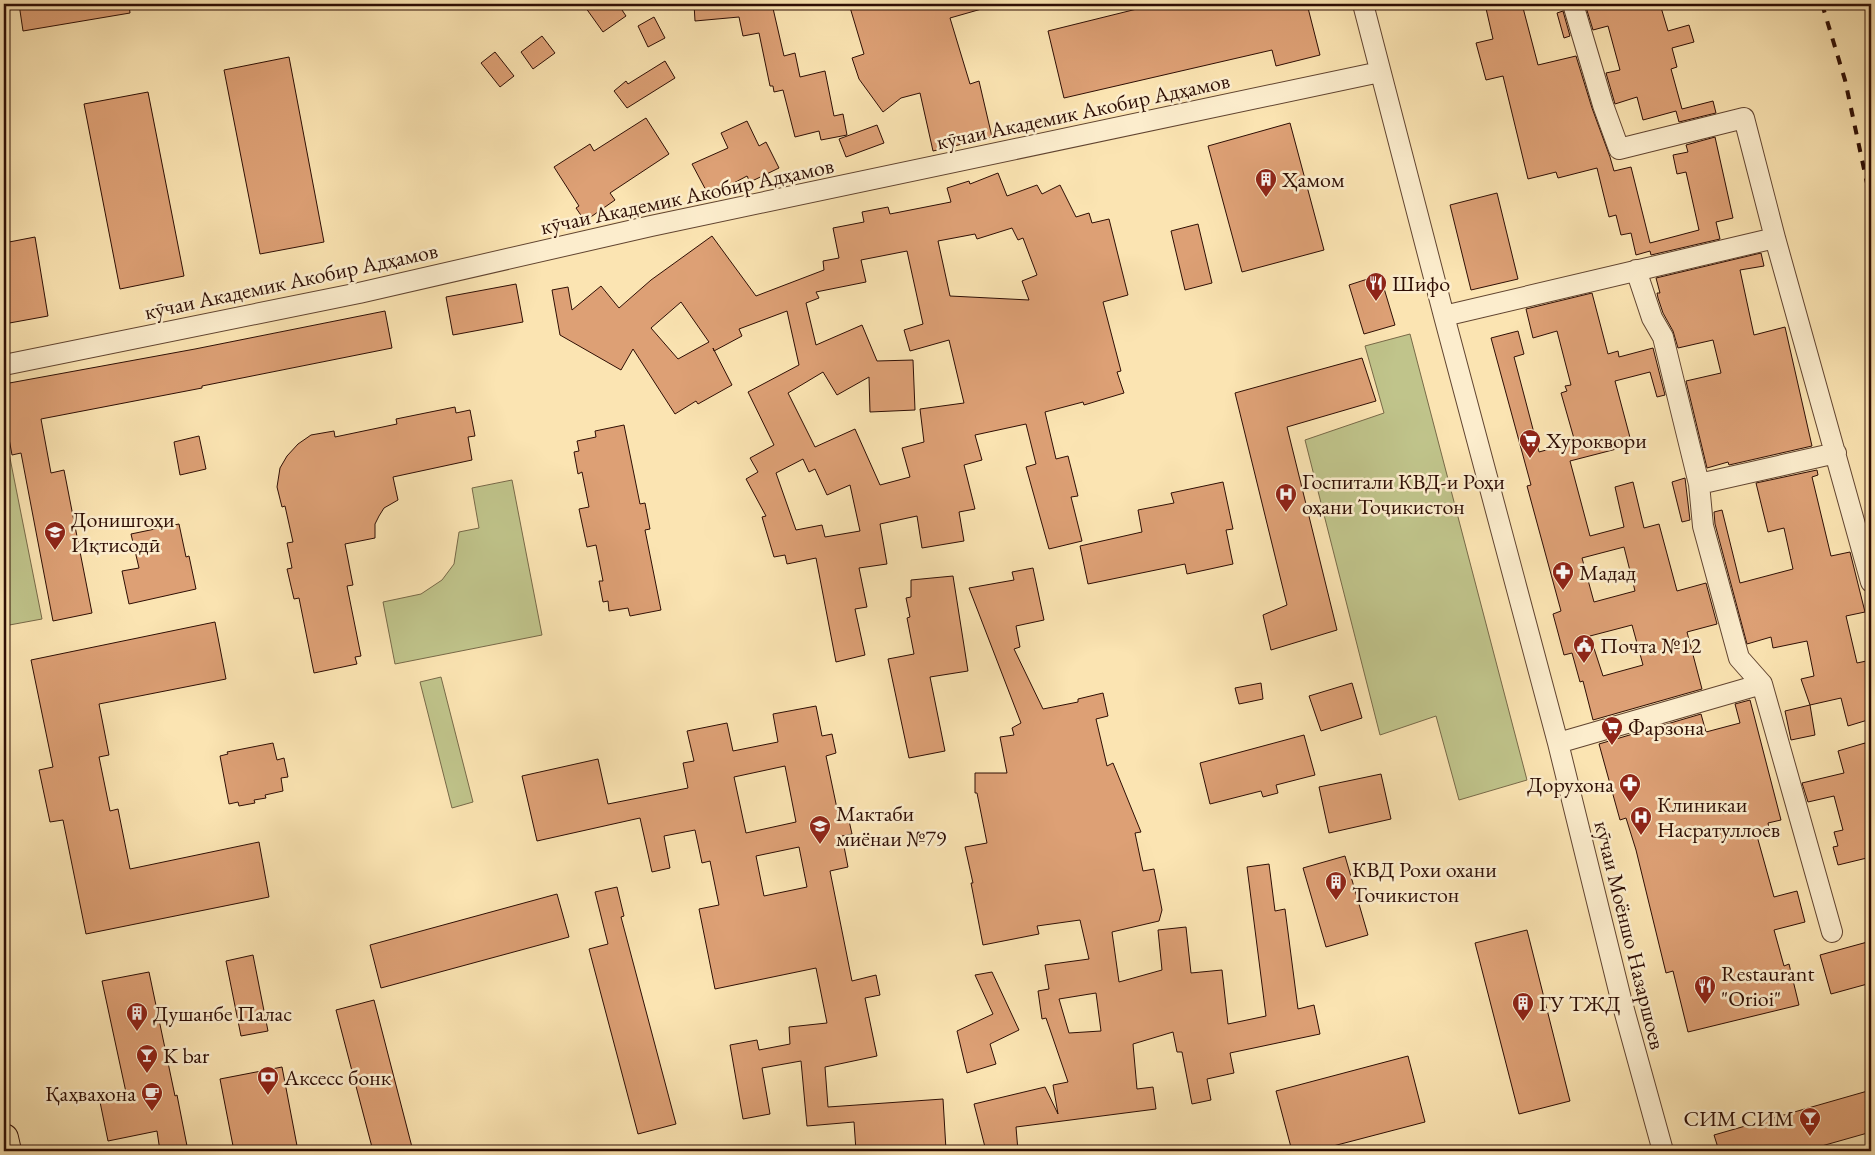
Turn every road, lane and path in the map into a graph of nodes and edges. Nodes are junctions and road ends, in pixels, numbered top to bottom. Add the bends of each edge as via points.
1 (1362, 4) edge
2 (1573, 4) edge
3 (1380, 72) junction
4 (1775, 238) junction
5 (1636, 270) junction
6 (1444, 316) junction
7 (4, 365) edge
8 (1836, 453) junction
9 (1699, 484) junction
10 (1871, 582) edge
11 (1762, 684) junction
12 (1558, 743) junction
13 (1832, 932) dead end
14 (4, 1138) edge
15 (7, 1151) edge
16 (1663, 1151) edge

1 - 3 street, кӯчаи Моёншо Назаршоев
2 - 4 street via 1619,148 1744,118
3 - 6 street, кӯчаи Моёншо Назаршоев
3 - 7 street, кӯчаи Академик Акобир Адҳамов via 651,226 359,293
4 - 5 street
4 - 8 street
5 - 6 street
5 - 9 street via 1652,318 1663,337
6 - 12 street, кӯчаи Моёншо Назаршоев
8 - 9 street
8 - 10 street
9 - 11 street via 1703,526 1739,658
11 - 12 street
11 - 13 street
12 - 16 street, кӯчаи Моёншо Назаршоев via 1621,999
14 - 15 highway

